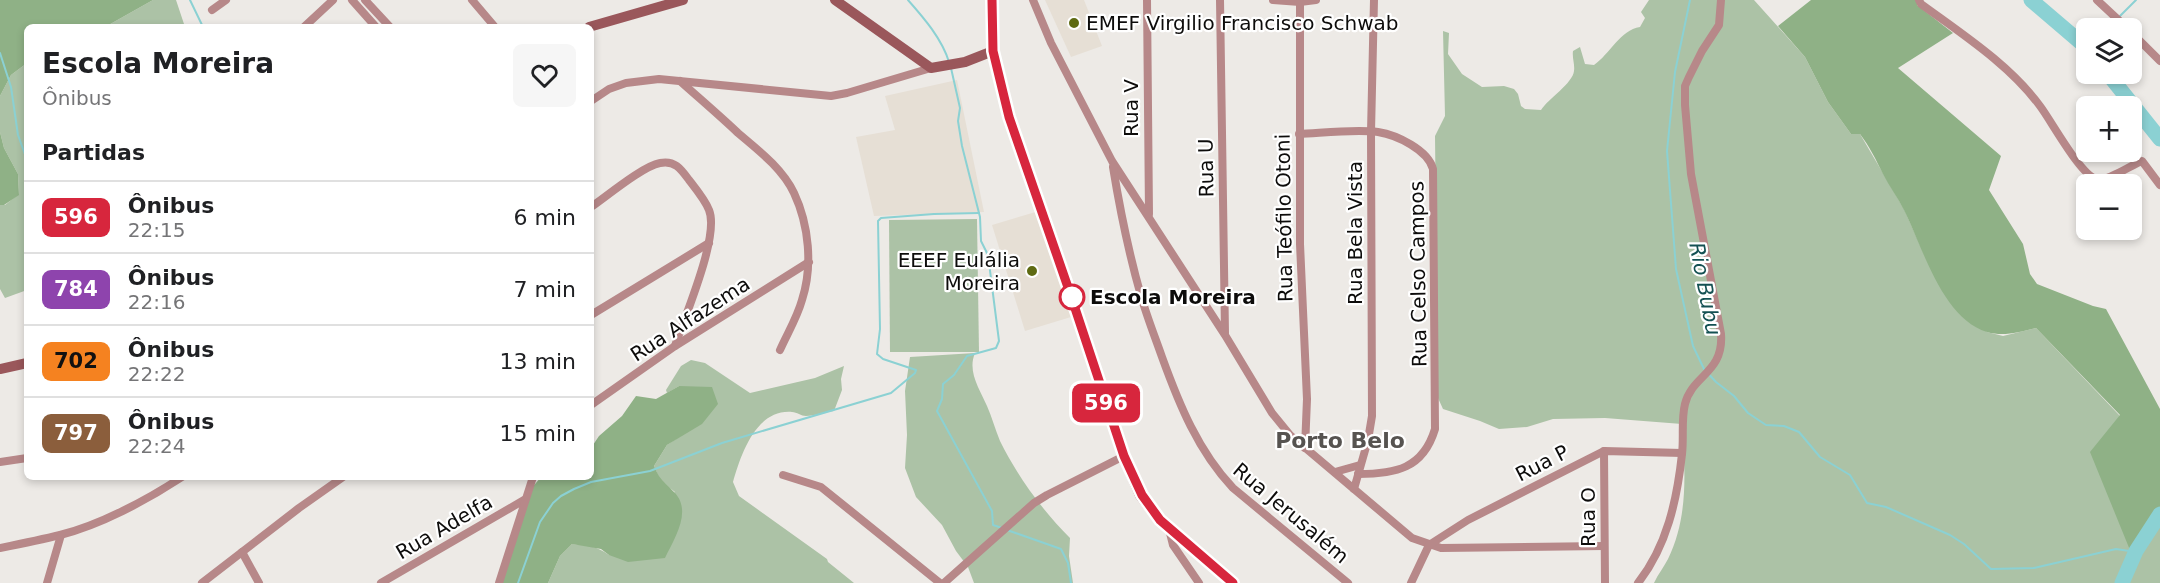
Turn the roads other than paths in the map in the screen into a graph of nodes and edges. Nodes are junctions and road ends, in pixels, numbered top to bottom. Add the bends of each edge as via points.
1 (226, 0) edge
2 (333, 0) edge
3 (352, 0) edge
4 (365, 0) edge
5 (472, 0) edge
6 (683, 0) edge
7 (835, 0) edge
8 (992, 0) edge
9 (1033, 0) edge
10 (1147, 0) edge
11 (1220, 0) edge
12 (1274, 0) edge
13 (1316, 0) edge
14 (1374, 0) edge
15 (1721, 0) edge
16 (1919, 0) edge
17 (2097, 0) edge
18 (1288, 1) edge
19 (1300, 2) junction
20 (850, 4) edge
21 (212, 10) dead end
22 (2116, 18) edge
23 (307, 24) edge
24 (373, 24) edge
25 (387, 24) edge
26 (492, 24) edge
27 (594, 26) edge
28 (2142, 43) edge
29 (993, 51) junction
30 (2160, 61) edge
31 (931, 68) junction
32 (680, 81) junction
33 (594, 99) edge
34 (1371, 132) junction
35 (1299, 134) junction
36 (1112, 161) junction
37 (2160, 185) edge
38 (594, 205) edge
39 (1149, 215) junction
40 (709, 243) junction
41 (809, 262) junction
42 (594, 313) edge
43 (1226, 335) junction
44 (675, 346) junction
45 (780, 350) dead end
46 (24, 364) edge
47 (0, 370) edge
48 (594, 403) edge
49 (1305, 448) junction
50 (1604, 451) junction
51 (1682, 453) junction
52 (1124, 456) junction
53 (24, 458) edge
54 (0, 462) edge
55 (1359, 469) junction
56 (1335, 472) junction
57 (783, 475) dead end
58 (177, 480) edge
59 (339, 480) edge
60 (532, 480) edge
61 (1354, 489) junction
62 (524, 500) junction
63 (1169, 529) junction
64 (61, 535) junction
65 (1429, 545) junction
66 (1604, 546) junction
67 (0, 548) edge
68 (242, 552) junction
69 (47, 583) edge
70 (202, 583) edge
71 (259, 583) edge
72 (381, 583) edge
73 (499, 583) edge
74 (940, 583) edge
75 (944, 583) edge
76 (1199, 583) edge
77 (1233, 583) edge
78 (1348, 583) edge
79 (1411, 583) edge
80 (1605, 583) edge
81 (1638, 583) edge

1 - 21 street
2 - 23 street
3 - 24 street
4 - 25 street
5 - 26 street
6 - 27 street
7 - 20 street
8 - 29 main road
9 - 36 street
10 - 39 street, Rua V
11 - 43 street, Rua U
12 - 18 street
13 - 19 street
14 - 34 street, Rua Bela Vista
15 - 51 street via 1719,25 1689,76 1684,105 1691,174 1722,343 1715,363 1684,405
16 - 37 street via 2020,82 2093,179 2102,181 2142,161
17 - 22 street
18 - 19 street
19 - 35 street, Rua Teófilo Otoni
20 - 31 street
28 - 30 street
29 - 31 street via 965,62
29 - 52 main road via 1009,117
31 - 32 street via 831,96
32 - 33 street via 626,83
32 - 41 street via 780,173 799,207
34 - 35 street, Rua Celso Campos
34 - 55 street, Rua Bela Vista via 1372,416
34 - 55 street, Rua Celso Campos via 1419,149 1433,170 1436,420 1428,446 1408,466 1391,472
35 - 49 street, Rua Teófilo Otoni via 1307,389
36 - 39 street
36 - 78 street, Rua Jerusalém via 1141,297 1175,393 1198,443 1233,488
38 - 40 street via 657,163 669,162 677,165 710,211
39 - 43 street
40 - 42 street
40 - 44 street
41 - 44 street, Rua Alfazema
41 - 45 street via 802,300
43 - 49 street via 1276,419
44 - 48 street, Rua Alfazema
46 - 47 street
49 - 56 street
50 - 51 street, Rua P
50 - 65 street, Rua P via 1468,520
50 - 66 street, Rua O
51 - 81 street via 1671,518
52 - 63 main road via 1142,495
52 - 75 street via 1034,503
53 - 54 street
55 - 56 street
55 - 61 street, Rua Bela Vista
56 - 61 street
57 - 74 street via 820,487
58 - 64 street via 86,527
59 - 68 street
60 - 62 street
61 - 65 street via 1413,538
62 - 72 street, Rua Adelfa
62 - 73 street
63 - 76 street via 1173,545
63 - 77 main road
64 - 67 street
64 - 69 street
65 - 66 street
65 - 79 street
66 - 80 street, Rua O
68 - 70 street
68 - 71 street

